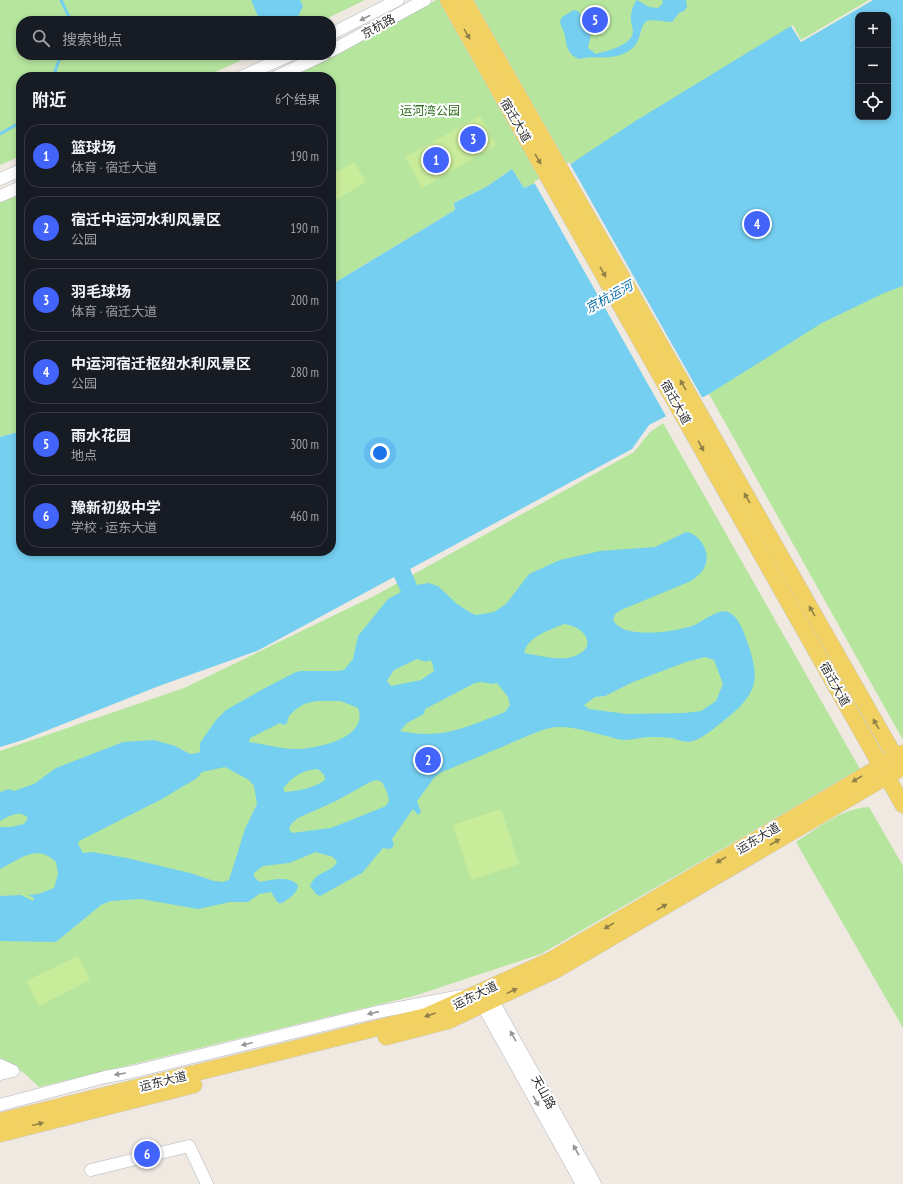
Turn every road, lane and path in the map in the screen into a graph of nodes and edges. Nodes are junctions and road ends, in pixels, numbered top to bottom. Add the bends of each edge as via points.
1 (398, 0) edge
2 (425, 0) edge
3 (448, 0) edge
4 (464, 0) edge
5 (336, 31) edge
6 (336, 48) edge
7 (279, 60) edge
8 (313, 60) edge
9 (252, 72) edge
10 (287, 72) edge
11 (16, 172) edge
12 (0, 179) edge
13 (16, 189) edge
14 (0, 196) edge
15 (901, 763) edge
16 (883, 771) junction
17 (903, 805) edge
18 (485, 999) junction
19 (0, 1065) edge
20 (0, 1074) edge
21 (0, 1105) edge
22 (0, 1121) edge
23 (0, 1134) edge
24 (91, 1170) dead end
25 (207, 1184) edge
26 (582, 1184) edge
27 (595, 1184) edge

1 -> 5 street, 京杭路
2 - 6 street, 京杭路
3 -> 16 main road, 宿迁大道
15 -> 4 main road, 宿迁大道
7 - 9 street
8 - 10 street
11 - 12 street
13 - 14 street
15 - 16 main road, 运东大道
16 - 17 main road, 宿迁大道
16 - 18 main road, 运东大道
18 -> 21 street via 373,1013 105,1077
18 -> 22 main road, 运东大道 via 426,1016
23 -> 18 main road, 运东大道 via 434,1026
18 -> 26 street, 天山路
27 -> 18 street, 天山路
19 - 20 street via 13,1071
24 - 25 street via 188,1146

